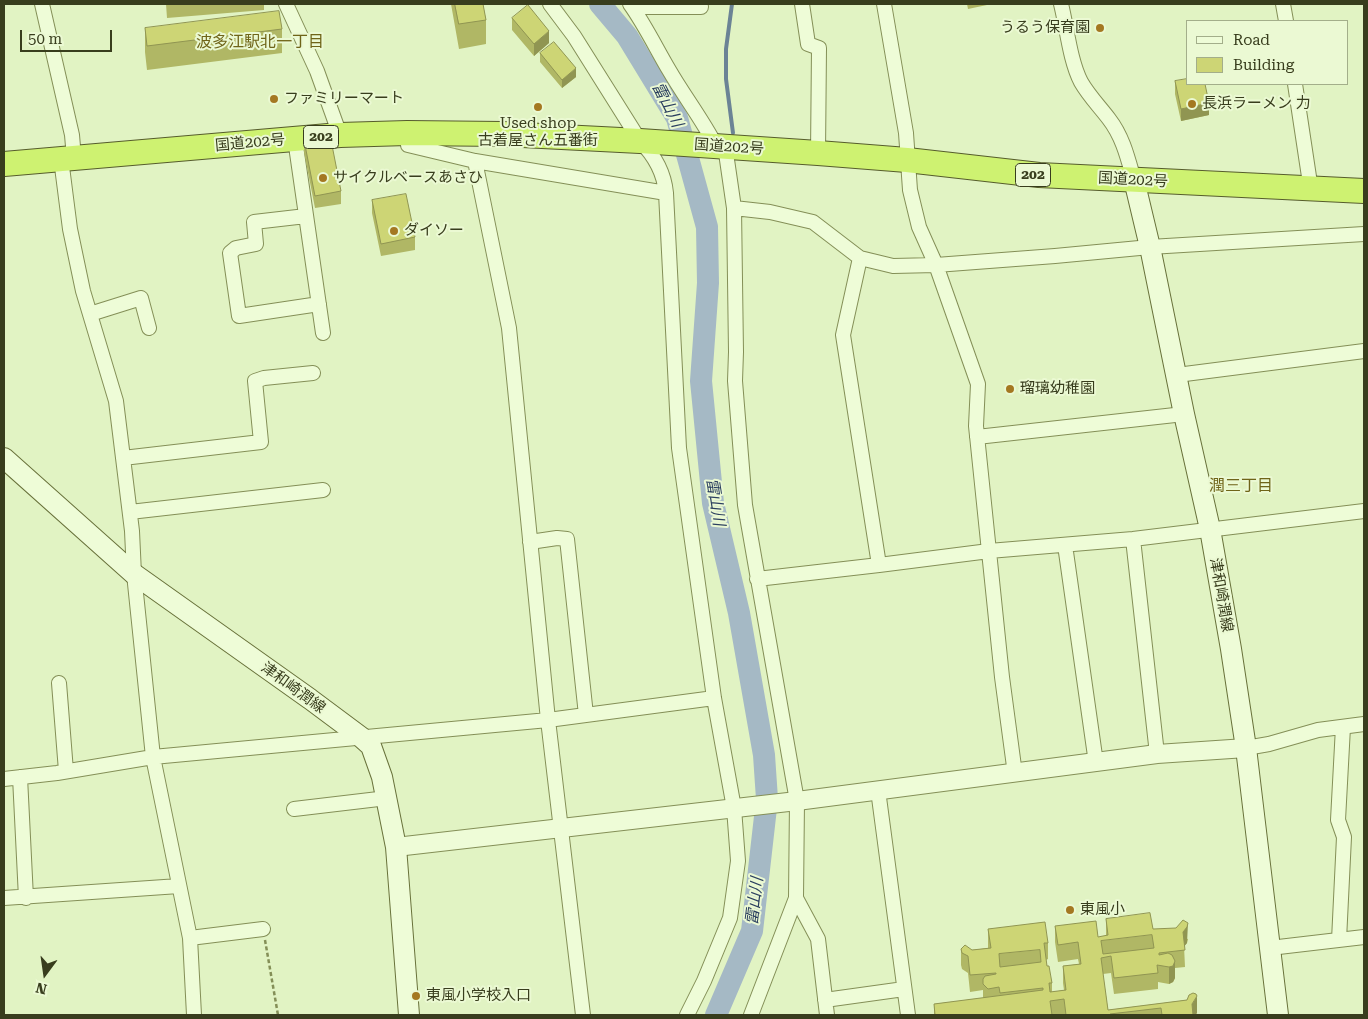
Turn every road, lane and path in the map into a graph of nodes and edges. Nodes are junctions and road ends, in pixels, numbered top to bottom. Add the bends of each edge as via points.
1 (42, 4) edge
2 (286, 4) edge
3 (550, 4) edge
4 (630, 4) edge
5 (700, 4) edge
6 (802, 4) edge
7 (884, 4) edge
8 (1061, 4) edge
9 (1283, 4) edge
10 (645, 5) edge
11 (1286, 20) edge
12 (645, 24) junction
13 (1295, 85) edge
14 (406, 133) junction
15 (340, 135) junction
16 (295, 139) junction
17 (640, 141) junction
18 (715, 146) junction
19 (818, 153) junction
20 (68, 158) junction
21 (907, 160) junction
22 (475, 161) junction
23 (4, 164) edge
24 (1134, 180) junction
25 (1312, 190) junction
26 (1364, 191) edge
27 (666, 193) junction
28 (734, 208) junction
29 (306, 216) junction
30 (1364, 234) edge
31 (1150, 247) junction
32 (860, 258) junction
33 (936, 265) junction
34 (318, 304) junction
35 (90, 314) junction
36 (149, 328) dead end
37 (323, 333) dead end
38 (1364, 351) edge
39 (313, 373) dead end
40 (1177, 375) junction
41 (1184, 414) junction
42 (977, 437) junction
43 (4, 458) edge
44 (123, 458) junction
45 (323, 490) dead end
46 (1364, 511) edge
47 (130, 512) junction
48 (1210, 529) junction
49 (1133, 539) junction
50 (530, 542) junction
51 (1065, 544) junction
52 (989, 551) junction
53 (879, 565) junction
54 (134, 574) junction
55 (757, 579) junction
56 (59, 683) dead end
57 (714, 698) junction
58 (586, 715) junction
59 (548, 720) junction
60 (1364, 724) edge
61 (1343, 727) junction
62 (362, 737) junction
63 (1246, 748) junction
64 (1157, 754) junction
65 (154, 757) junction
66 (1096, 763) junction
67 (66, 771) junction
68 (1015, 774) junction
69 (20, 777) junction
70 (4, 779) edge
71 (878, 790) junction
72 (386, 798) junction
73 (797, 801) junction
74 (734, 808) junction
75 (294, 809) dead end
76 (562, 828) junction
77 (396, 847) junction
78 (179, 886) junction
79 (4, 898) edge
80 (26, 898) junction
81 (796, 898) junction
82 (263, 929) joint
83 (190, 938) junction
84 (1364, 938) edge
85 (1339, 940) junction
86 (1270, 948) junction
87 (904, 989) junction
88 (825, 1000) junction
89 (194, 1015) edge
90 (278, 1015) edge
91 (410, 1015) edge
92 (583, 1015) edge
93 (687, 1015) edge
94 (751, 1015) edge
95 (827, 1015) edge
96 (908, 1015) edge
97 (1278, 1015) edge

1 - 20 street via 72,135
2 - 15 street via 317,71
3 - 17 street
4 - 12 street
5 - 10 street via 701,7
6 - 19 street via 808,44 819,48
7 - 21 street via 906,133
8 - 24 street via 1081,82 1110,120 1124,145
9 - 11 street
10 - 12 street
12 - 18 street
13 - 25 street
14 - 15 highway, 国道202号 / 202
14 - 17 highway, 国道202号 / 202
14 - 22 street via 408,146
15 - 16 highway, 国道202号 / 202
16 - 20 highway, 国道202号 / 202
16 - 29 street
17 - 18 highway, 国道202号 / 202
17 - 27 street via 652,153 665,178
18 - 19 highway, 国道202号 / 202
18 - 28 street
19 - 21 highway, 国道202号 / 202
20 - 23 highway, 国道202号 / 202
20 - 35 street via 70,229
21 - 24 highway, 国道202号 / 202 via 1039,175
21 - 33 street via 919,227
22 - 27 street
22 - 50 street via 510,328
24 - 25 highway, 国道202号 / 202
24 - 31 main road, 津和崎潤線
25 - 26 highway, 国道202号 / 202
27 - 57 street via 678,448
28 - 32 street via 813,222
28 - 55 street via 738,433
29 - 34 street
29 - 34 street via 254,222 256,244 236,248 230,253 239,316
30 - 31 street
31 - 33 street
31 - 40 main road, 津和崎潤線
32 - 33 street via 892,266
32 - 53 street via 843,335
33 - 42 street via 978,384
34 - 37 street
35 - 36 street via 141,298
35 - 44 street via 116,401
38 - 40 street
39 - 44 street via 255,381 261,442
40 - 41 main road, 津和崎潤線
41 - 42 street
41 - 48 main road, 津和崎潤線
42 - 52 street
43 - 54 main road, 津和崎潤線
44 - 47 street
45 - 47 street
46 - 48 street
47 - 54 street
48 - 49 street
48 - 63 main road, 津和崎潤線
49 - 51 street
49 - 64 street
50 - 58 street via 567,539
50 - 59 street
51 - 52 street
51 - 66 street
52 - 53 street
52 - 68 street
53 - 55 street
54 - 62 main road, 津和崎潤線
54 - 65 street
55 - 73 street
56 - 67 street
57 - 58 street
57 - 74 street
58 - 59 street
59 - 62 street
59 - 76 street
60 - 61 street
61 - 63 street
61 - 85 street via 1338,820 1344,837
62 - 65 street
62 - 72 main road, 津和崎潤線 via 371,746
63 - 64 street
63 - 86 main road, 津和崎潤線
64 - 66 street
65 - 67 street
65 - 78 street
66 - 68 street
67 - 69 street
68 - 71 street
69 - 70 street
69 - 80 street
71 - 73 street
71 - 87 street
72 - 75 street
72 - 77 main road, 津和崎潤線
73 - 74 street
73 - 81 street
74 - 76 street
74 - 93 street via 738,861 730,918
76 - 77 street
76 - 92 street
77 - 91 main road, 津和崎潤線
78 - 80 street
78 - 83 street
79 - 80 street
81 - 88 street via 818,939
81 - 94 street
82 - 83 street
82 - 90 path
83 - 89 street
84 - 85 street
85 - 86 street
86 - 97 main road, 津和崎潤線
87 - 88 street
87 - 96 street
88 - 95 street

